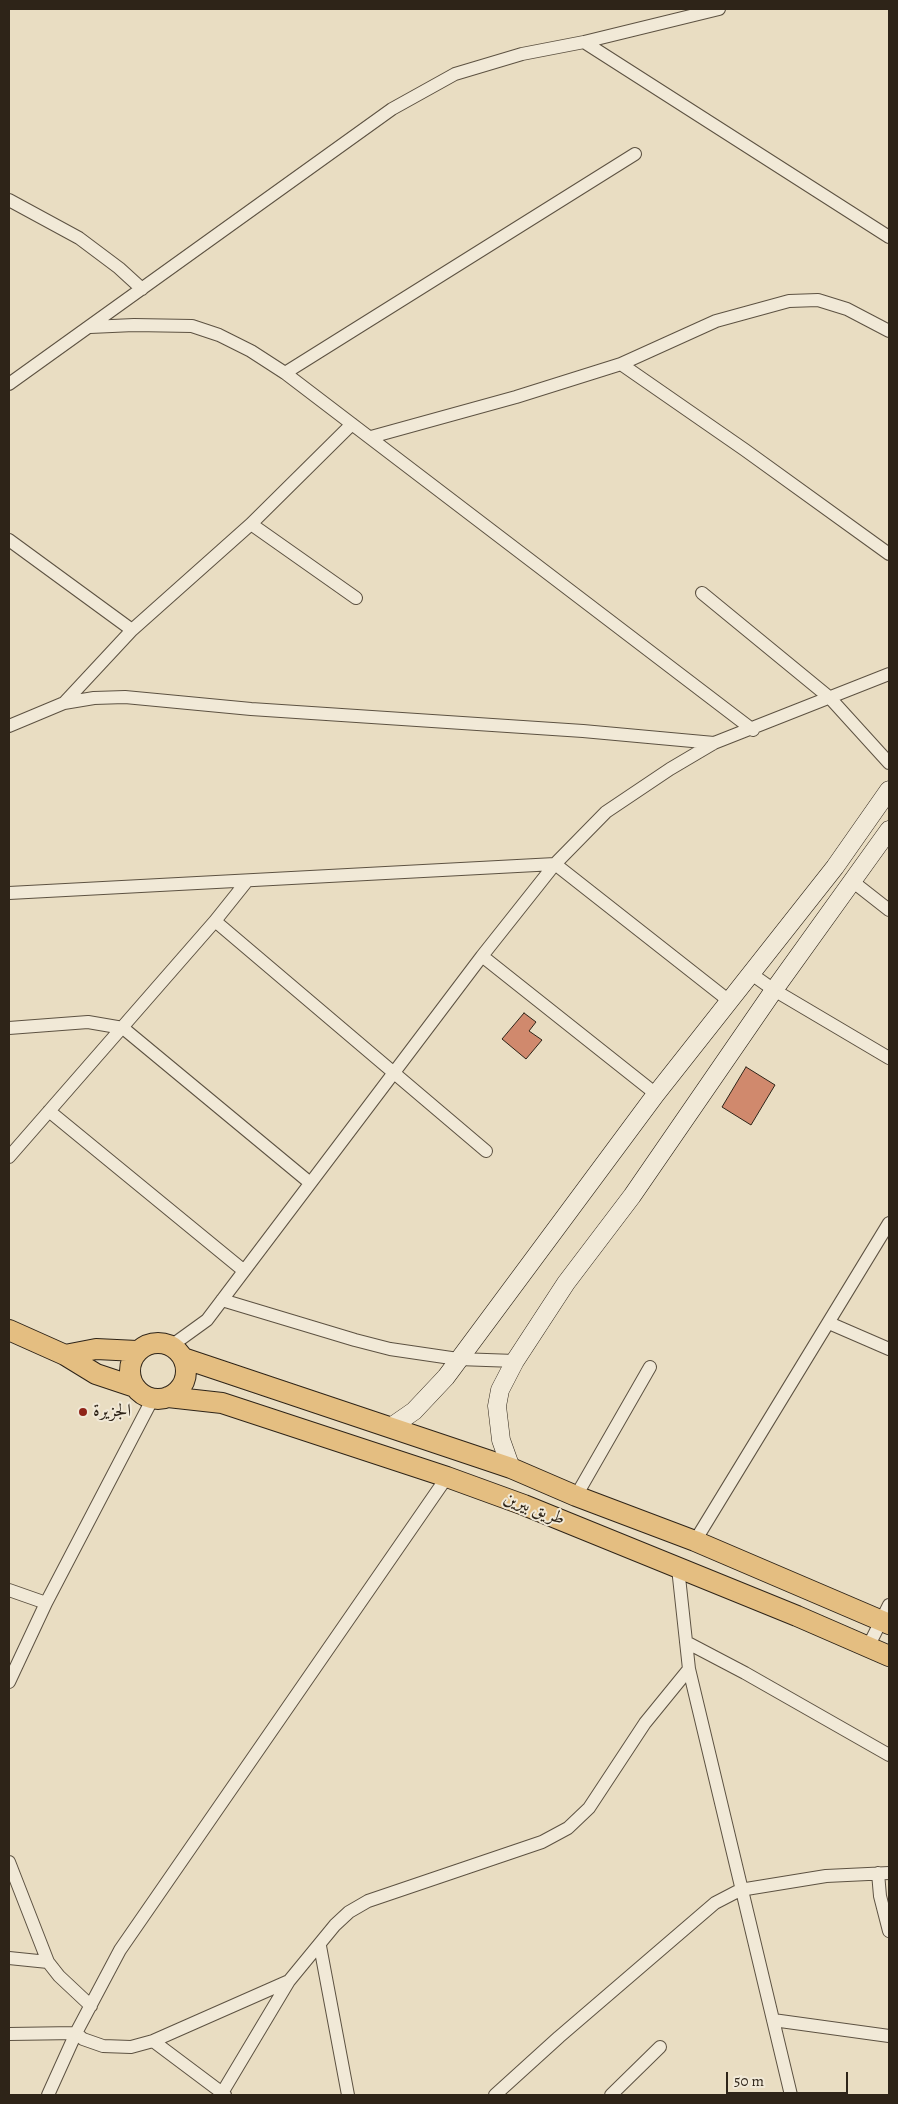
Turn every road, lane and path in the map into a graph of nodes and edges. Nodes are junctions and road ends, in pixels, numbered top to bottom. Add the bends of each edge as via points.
1 (719, 9) edge
2 (584, 42) junction
3 (634, 154) dead end
4 (9, 200) edge
5 (889, 237) edge
6 (142, 289) junction
7 (90, 327) junction
8 (889, 331) edge
9 (621, 364) junction
10 (285, 373) junction
11 (9, 384) edge
12 (352, 424) junction
13 (370, 437) junction
14 (251, 524) junction
15 (9, 540) edge
16 (889, 554) edge
17 (702, 593) dead end
18 (356, 598) dead end
19 (132, 630) junction
20 (889, 674) edge
21 (830, 698) junction
22 (64, 703) junction
23 (9, 726) edge
24 (753, 730) junction
25 (714, 744) junction
26 (889, 763) edge
27 (889, 790) edge
28 (889, 830) edge
29 (555, 864) junction
30 (247, 881) junction
31 (852, 882) junction
32 (9, 893) edge
33 (889, 910) edge
34 (216, 921) junction
35 (482, 956) junction
36 (750, 973) junction
37 (774, 990) junction
38 (728, 1000) junction
39 (9, 1028) edge
40 (123, 1028) junction
41 (889, 1058) edge
42 (392, 1072) junction
43 (656, 1094) junction
44 (49, 1111) junction
45 (486, 1151) dead end
46 (9, 1157) edge
47 (309, 1182) junction
48 (889, 1223) edge
49 (243, 1270) junction
50 (222, 1300) junction
51 (829, 1323) junction
52 (9, 1330) edge
53 (889, 1349) edge
54 (137, 1351) junction
55 (177, 1352) junction
56 (64, 1355) junction
57 (458, 1359) junction
58 (514, 1361) junction
59 (650, 1367) dead end
60 (135, 1387) junction
61 (160, 1398) junction
62 (391, 1427) junction
63 (511, 1468) junction
64 (447, 1476) junction
65 (576, 1496) junction
66 (695, 1541) junction
67 (678, 1568) junction
68 (9, 1590) edge
69 (46, 1603) junction
70 (886, 1616) edge
71 (686, 1642) junction
72 (868, 1647) junction
73 (889, 1656) edge
74 (689, 1669) junction
75 (9, 1682) edge
76 (889, 1755) edge
77 (9, 1862) edge
78 (884, 1873) edge
79 (740, 1890) junction
80 (889, 1931) edge
81 (320, 1946) junction
82 (9, 1958) edge
83 (48, 1962) junction
84 (289, 1981) junction
85 (91, 2006) junction
86 (773, 2020) junction
87 (76, 2033) junction
88 (9, 2034) edge
89 (889, 2036) edge
90 (153, 2041) junction
91 (660, 2047) dead end
92 (224, 2094) edge
93 (48, 2095) edge
94 (348, 2095) edge
95 (495, 2095) edge
96 (611, 2095) edge
97 (791, 2095) edge

1 - 2 street
2 - 5 street
2 - 6 street via 512,57 455,74 430,86 392,109
3 - 10 street
4 - 6 street via 79,238
6 - 7 street
7 - 10 street via 192,326 252,351
7 - 11 street
8 - 9 street via 846,309 818,300 789,301 716,321
9 - 13 street
9 - 16 street
10 - 12 street
12 - 13 street
12 - 14 street
13 - 24 street
14 - 18 street
14 - 19 street
15 - 19 street
17 - 21 street
19 - 22 street
20 - 21 street
21 - 24 street
21 - 26 street
22 - 23 street
22 - 25 street via 94,698 126,698 584,731
24 - 25 street
25 - 29 street via 606,812
27 - 36 street via 835,866
28 - 31 street
29 - 30 street
29 - 35 street
29 - 38 street
30 - 32 street
30 - 34 street
31 - 33 street
31 - 37 street
34 - 40 street
34 - 42 street
35 - 42 street
35 - 43 street
36 - 37 street
36 - 38 street
37 - 41 street
37 - 58 street
38 - 43 street
39 - 40 street via 64,1022 101,1022
40 - 44 street
40 - 47 street
42 - 45 street
42 - 47 street
43 - 57 street
44 - 46 street
44 - 49 street
47 - 49 street
48 - 51 street
49 - 50 street
50 - 55 street
50 - 57 street via 390,1349
51 - 53 street
51 - 66 street
52 - 56 main road
54 - 55 main road via 153,1343
54 - 56 main road via 96,1349
54 - 60 main road via 129,1373
55 - 61 main road via 186,1365 184,1381 180,1388
55 - 62 main road, طريق بيرين
56 - 60 main road via 96,1374
57 - 58 street
57 - 62 street via 421,1405
58 - 63 street via 500,1390 498,1406 501,1440
59 - 65 street
60 - 61 main road via 142,1394
61 - 64 main road, طريق بيرين via 222,1403
61 - 69 street
62 - 63 main road, طريق بيرين
63 - 65 main road, طريق بيرين
64 - 67 main road, طريق بيرين
64 - 85 street via 145,1911
65 - 66 main road, طريق بيرين
66 - 70 main road, طريق بيرين
67 - 71 street
67 - 72 main road, طريق بيرين
68 - 69 street
69 - 75 street
70 - 72 street
71 - 74 street
71 - 76 street
72 - 73 main road, طريق بيرين
74 - 79 street
74 - 81 street via 645,1723 589,1808 568,1828 542,1842 368,1901 342,1918
77 - 83 street
78 - 79 street via 826,1876
78 - 80 street via 880,1896
79 - 86 street
79 - 95 street via 715,1903
81 - 84 street
81 - 94 street
82 - 83 street
83 - 85 street
84 - 90 street
84 - 92 street
85 - 87 street
86 - 89 street
86 - 97 street
87 - 88 street
87 - 90 street via 103,2046 131,2047
87 - 93 street
90 - 92 street
91 - 96 street

